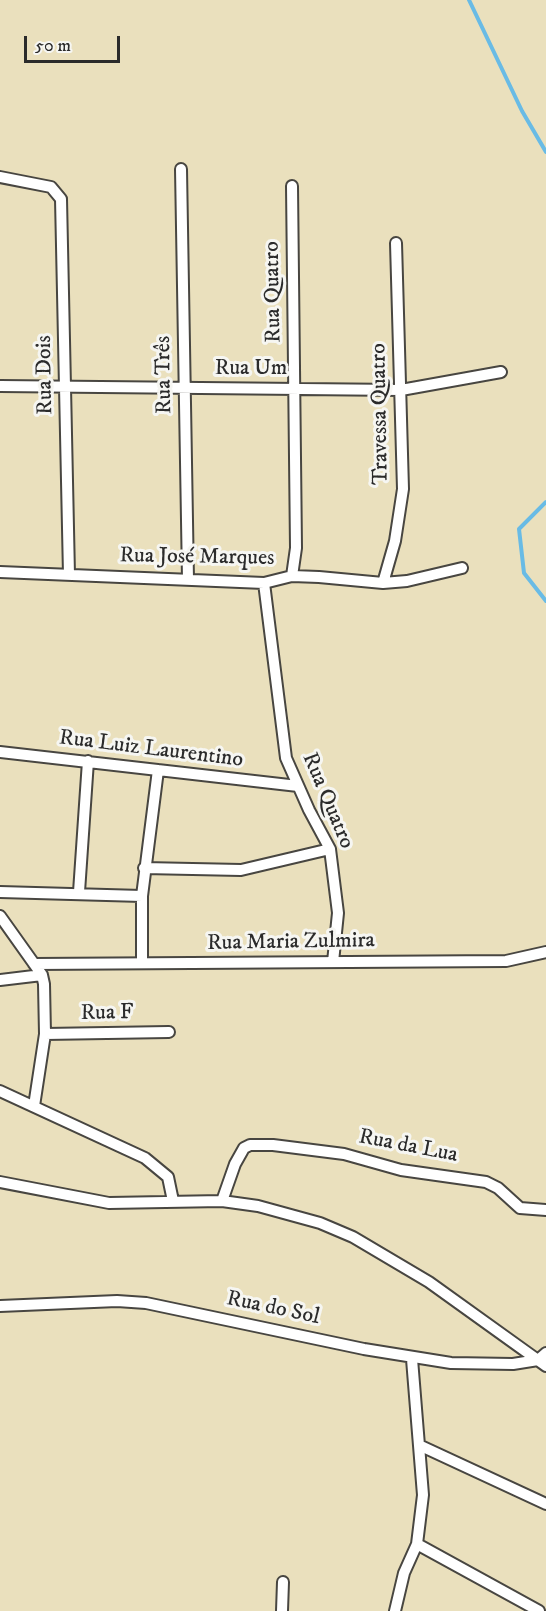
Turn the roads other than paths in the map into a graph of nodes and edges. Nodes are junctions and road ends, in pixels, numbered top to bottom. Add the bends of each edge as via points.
1 (181, 170) dead end
2 (0, 177) edge
3 (292, 186) dead end
4 (396, 243) dead end
5 (501, 372) dead end
6 (0, 386) edge
7 (66, 386) junction
8 (185, 388) junction
9 (296, 388) junction
10 (401, 390) junction
11 (462, 568) dead end
12 (0, 572) edge
13 (69, 575) junction
14 (292, 576) junction
15 (188, 579) junction
16 (264, 583) junction
17 (384, 583) junction
18 (0, 752) edge
19 (88, 761) junction
20 (158, 770) junction
21 (298, 786) junction
22 (330, 849) junction
23 (144, 868) junction
24 (0, 892) edge
25 (79, 892) junction
26 (142, 896) junction
27 (0, 916) edge
28 (546, 952) edge
29 (142, 962) junction
30 (333, 962) junction
31 (34, 964) junction
32 (42, 975) junction
33 (0, 980) edge
34 (169, 1032) dead end
35 (45, 1034) junction
36 (0, 1091) edge
37 (34, 1106) junction
38 (0, 1182) edge
39 (173, 1201) junction
40 (222, 1201) junction
41 (546, 1210) edge
42 (0, 1306) edge
43 (412, 1359) junction
44 (543, 1360) edge
45 (421, 1446) junction
46 (546, 1504) edge
47 (417, 1544) junction
48 (283, 1582) dead end
49 (282, 1611) edge
50 (395, 1611) edge
51 (539, 1611) edge

1 - 8 street, Rua Três
2 - 7 street, Rua Dois via 44,184 58,192
3 - 9 street, Rua Quatro
4 - 10 street, Travessa Quatro
5 - 10 street, Rua Um
6 - 7 street, Rua Um
7 - 8 street, Rua Um
7 - 13 street, Rua Dois
8 - 9 street, Rua Um
8 - 15 street, Rua Três
9 - 10 street, Rua Um
9 - 14 street, Rua Quatro via 296,548
10 - 17 street, Travessa Quatro via 403,489
11 - 17 street, Rua José Marques
12 - 13 street, Rua José Marques
13 - 15 street, Rua José Marques
14 - 16 street, Rua José Marques
14 - 17 street, Rua José Marques
15 - 16 street, Rua José Marques
16 - 21 street, Rua Quatro via 283,744
18 - 19 street, Rua Luiz Laurentino
19 - 20 street, Rua Luiz Laurentino
19 - 25 street
20 - 21 street, Rua Luiz Laurentino
20 - 23 street
21 - 22 street, Rua Quatro
22 - 23 street via 241,870
22 - 30 street, Rua Quatro via 338,913
23 - 26 street
24 - 25 street
25 - 26 street
26 - 29 street
27 - 31 street
28 - 30 street, Rua Maria Zulmira via 506,961
29 - 30 street, Rua Maria Zulmira
29 - 31 street, Rua Maria Zulmira
31 - 32 street
32 - 33 street
32 - 35 street
34 - 35 street, Rua F
35 - 37 street
36 - 37 street
37 - 39 street via 154,1164 168,1177
38 - 39 street via 109,1203
39 - 40 street
40 - 41 street, Rua da Lua via 240,1152 255,1145 344,1154 401,1170 486,1182 520,1208
40 - 44 street via 288,1214 353,1237
42 - 43 street, Rua do Sol via 117,1300 146,1303
43 - 44 street, Rua do Sol via 487,1365
43 - 45 street
45 - 46 street
45 - 47 street via 423,1495
47 - 50 street via 404,1573
47 - 51 street
48 - 49 street

